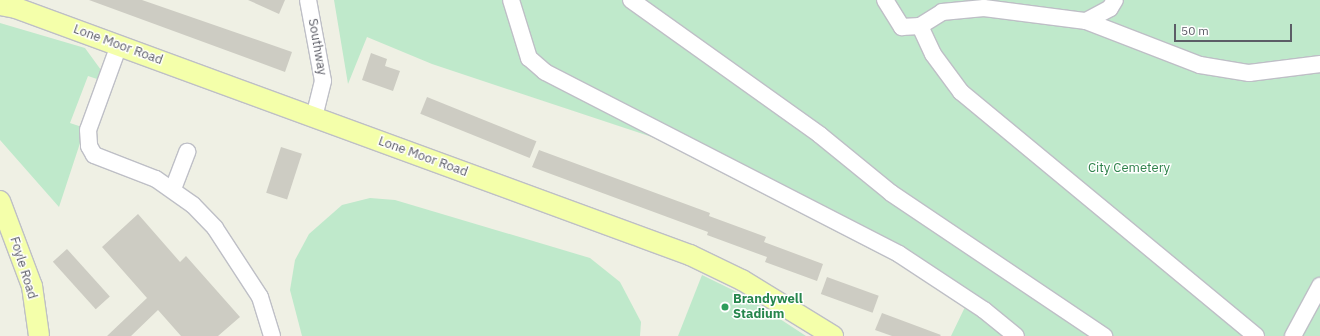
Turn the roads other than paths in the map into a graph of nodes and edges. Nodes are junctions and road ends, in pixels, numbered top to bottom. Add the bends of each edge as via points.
1 (308, 0) edge
2 (511, 0) edge
3 (631, 0) edge
4 (884, 0) edge
5 (1115, 0) edge
6 (0, 5) edge
7 (1086, 21) junction
8 (920, 26) junction
9 (119, 45) junction
10 (1320, 64) edge
11 (314, 117) junction
12 (187, 152) dead end
13 (173, 189) junction
14 (0, 201) edge
15 (1320, 286) edge
16 (39, 336) edge
17 (272, 336) edge
18 (833, 336) edge
19 (1016, 336) edge
20 (1104, 336) edge
21 (1256, 336) edge
22 (1293, 336) edge

1 - 11 street, Southway via 323,81
2 - 19 street via 529,58 545,72 899,254 984,310
3 - 20 street via 820,135 891,193
4 - 8 street via 902,27
5 - 7 street via 1110,8
6 - 9 main road, Lone Moor Road
7 - 8 street via 991,9 958,9 942,12
7 - 10 street via 1200,65 1249,73
8 - 21 street via 933,54 961,92
9 - 11 main road, Lone Moor Road
9 - 13 street via 88,130 89,146 94,155
11 - 18 main road, Lone Moor Road via 690,255 742,280
12 - 13 street
13 - 17 street via 210,222 235,258 260,297
14 - 16 main road, Foyle Road via 32,286
15 - 22 street

